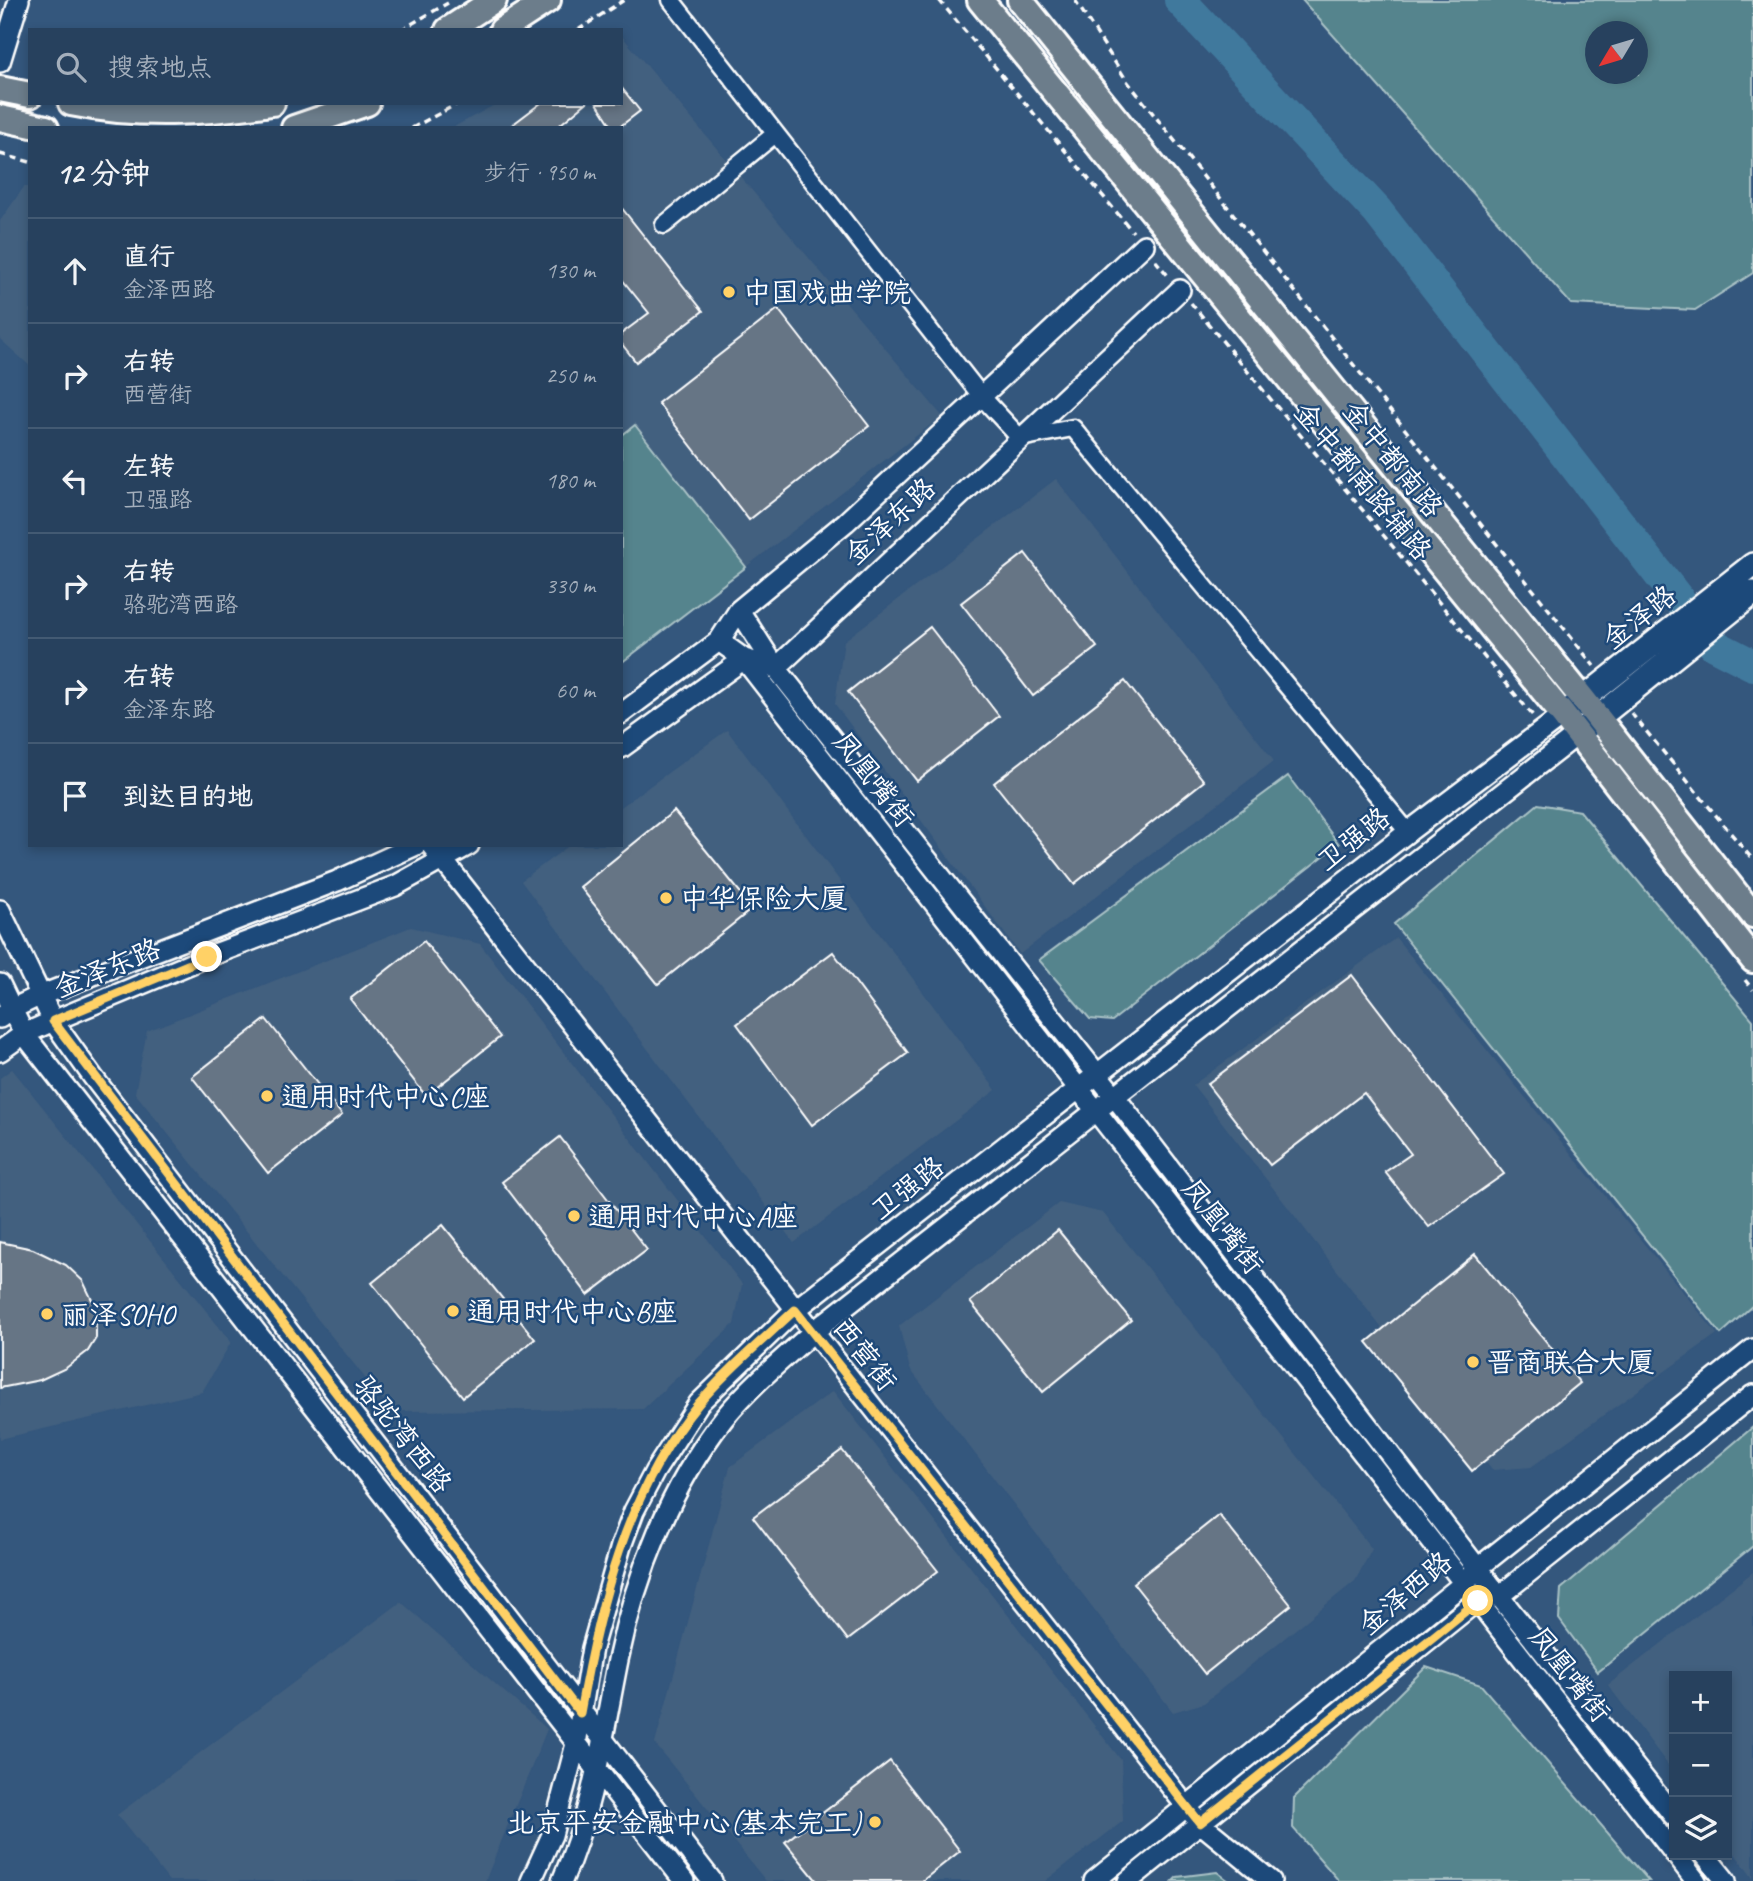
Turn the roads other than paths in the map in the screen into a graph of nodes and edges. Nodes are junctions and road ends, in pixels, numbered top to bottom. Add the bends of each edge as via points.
1 (19, 0) edge
2 (494, 0) edge
3 (548, 0) edge
4 (671, 0) edge
5 (981, 0) edge
6 (1020, 0) edge
7 (452, 28) edge
8 (505, 28) edge
9 (0, 62) edge
10 (0, 89) edge
11 (28, 95) edge
12 (81, 105) edge
13 (259, 105) edge
14 (361, 105) edge
15 (0, 118) edge
16 (37, 126) edge
17 (300, 126) edge
18 (775, 134) junction
19 (664, 225) dead end
20 (1144, 245) road end
21 (1180, 290) road end
22 (982, 397) junction
23 (1020, 438) junction
24 (1749, 582) edge
25 (739, 610) junction
26 (719, 641) junction
27 (744, 659) junction
28 (776, 668) junction
29 (1591, 708) junction
30 (623, 713) edge
31 (1561, 726) junction
32 (623, 747) edge
33 (1408, 832) junction
34 (411, 847) edge
35 (461, 847) edge
36 (437, 853) edge
37 (0, 910) edge
38 (1753, 915) edge
39 (1749, 970) edge
40 (0, 984) edge
41 (39, 996) junction
42 (6, 1013) edge
43 (53, 1021) junction
44 (24, 1034) junction
45 (0, 1051) edge
46 (1097, 1075) junction
47 (1081, 1088) junction
48 (1115, 1097) junction
49 (1098, 1110) junction
50 (795, 1310) junction
51 (813, 1332) junction
52 (1753, 1349) edge
53 (1753, 1395) edge
54 (1478, 1568) junction
55 (1463, 1584) junction
56 (1499, 1596) junction
57 (1478, 1601) junction
58 (580, 1713) junction
59 (603, 1741) junction
60 (576, 1744) junction
61 (597, 1769) junction
62 (1186, 1806) junction
63 (1669, 1810) edge
64 (1200, 1823) junction
65 (1669, 1846) edge
66 (1680, 1860) edge
67 (1709, 1860) edge
68 (531, 1881) edge
69 (562, 1881) edge
70 (684, 1881) edge
71 (712, 1881) edge
72 (1094, 1881) edge
73 (1128, 1881) edge
74 (1271, 1881) edge
75 (1696, 1881) edge
76 (1726, 1881) edge

1 - 9 street
2 - 7 main road
3 - 8 main road
4 - 18 street
5 - 31 main road, 金中都南路
6 - 29 main road, 金中都南路
10 - 11 main road
12 - 13 main road via 116,112 164,113
14 - 17 main road
15 - 16 main road
18 - 19 street
18 - 22 street
20 - 22 street, 金泽东路
21 - 23 street, 金泽东路
22 - 23 street
22 - 25 street, 金泽东路 via 846,522
23 - 28 street, 金泽东路
23 - 33 street via 1073,428
24 - 29 main road, 金泽路 via 1651,645 1606,681
24 - 29 main road, 金泽路 via 1621,700
25 - 26 street, 金泽东路
25 - 28 street, 凤凰嘴街
26 - 27 street, 凤凰嘴街
26 - 30 street, 金泽东路
27 - 28 street
27 - 32 street
27 - 47 street, 凤凰嘴街
28 - 46 street, 凤凰嘴街
29 - 31 main road, 金泽路
29 - 38 main road, 金中都南路
31 - 33 street, 卫强路
31 - 39 main road, 金中都南路
31 - 48 street, 卫强路
33 - 46 street, 卫强路
34 - 41 street, 金泽东路 via 312,891
35 - 36 street, 金泽东路
36 - 43 street, 金泽东路 via 395,886
36 - 50 street, 西营街
37 - 41 street, 骆驼湾西路
40 - 42 street, 骆驼湾西路
41 - 42 street, 金泽东路
41 - 43 street, 骆驼湾西路
42 - 44 street, 骆驼湾西路
43 - 44 street, 金泽东路
43 - 58 street, 骆驼湾西路
44 - 45 street, 金泽东路
44 - 60 street, 骆驼湾西路
46 - 47 street, 卫强路
46 - 48 street, 凤凰嘴街
47 - 49 street, 凤凰嘴街
47 - 50 street, 卫强路
48 - 49 street, 卫强路
48 - 54 street, 凤凰嘴街
49 - 51 street, 卫强路
49 - 55 street, 凤凰嘴街
50 - 51 street, 西营街
50 - 58 street, 卫强路 via 699,1403 650,1481 621,1546 592,1648
51 - 59 street, 卫强路 via 725,1417 665,1515 626,1627
51 - 62 street, 西营街
52 - 54 street, 金泽西路
53 - 56 street, 金泽西路
54 - 55 street, 金泽西路
54 - 56 street, 凤凰嘴街
55 - 57 street, 凤凰嘴街
55 - 62 street, 金泽西路
56 - 57 street, 金泽西路
56 - 63 street, 凤凰嘴街
57 - 64 street, 金泽西路
57 - 65 street, 凤凰嘴街
58 - 59 street, 骆驼湾西路
58 - 60 street, 卫强路
59 - 61 street, 卫强路
59 - 71 street, 骆驼湾西路
60 - 61 street, 骆驼湾西路
60 - 68 street, 卫强路 via 552,1835
61 - 69 street, 卫强路
61 - 70 street, 骆驼湾西路
62 - 64 street, 西营街
62 - 72 street, 金泽西路
64 - 73 street, 金泽西路
64 - 74 street, 西营街
66 - 75 street, 凤凰嘴街
67 - 76 street

